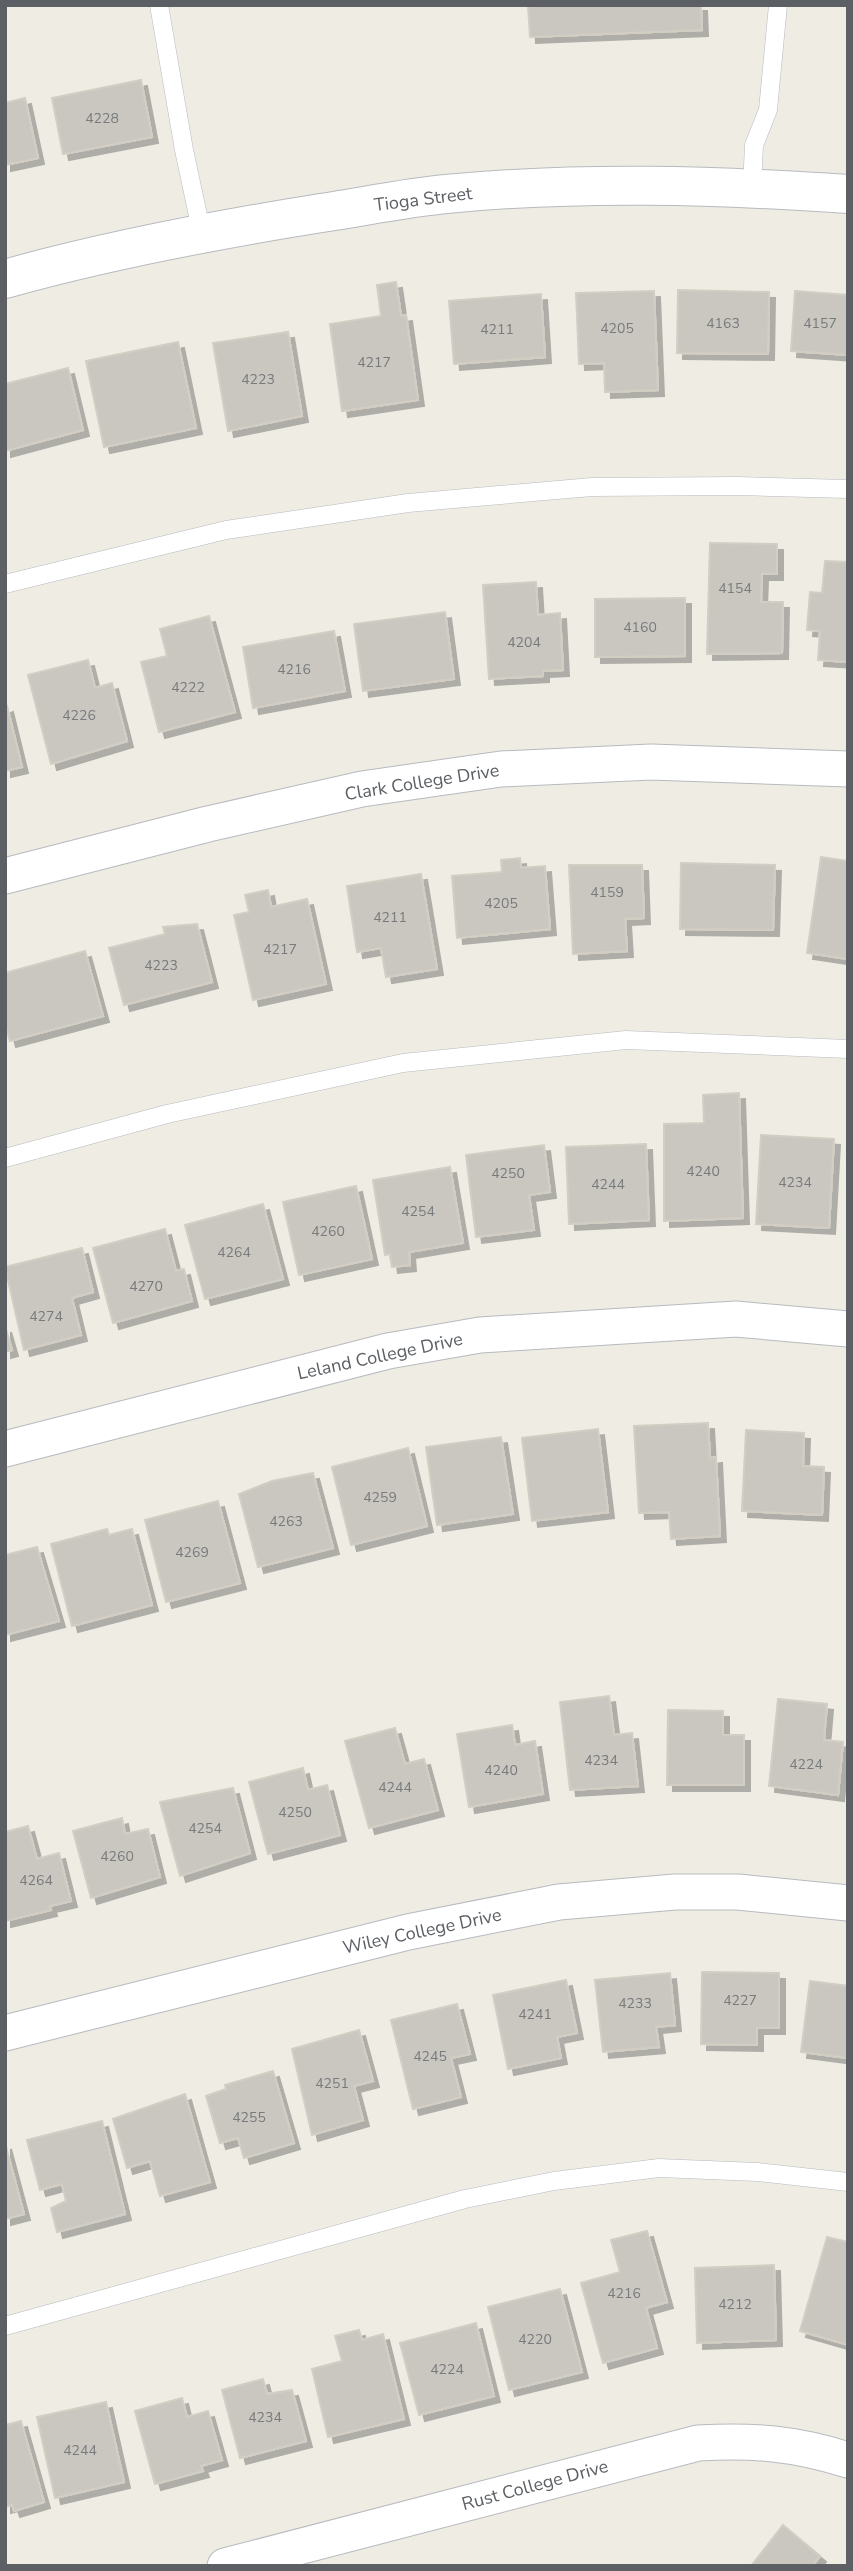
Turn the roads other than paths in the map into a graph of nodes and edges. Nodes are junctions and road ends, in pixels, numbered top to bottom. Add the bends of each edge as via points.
1 (159, 5) edge
2 (778, 5) edge
3 (752, 188) junction
4 (848, 194) edge
5 (202, 234) junction
6 (5, 279) edge
7 (848, 489) edge
8 (5, 584) edge
9 (848, 769) edge
10 (5, 876) edge
11 (848, 1049) edge
12 (5, 1158) edge
13 (848, 1329) edge
14 (5, 1449) edge
15 (848, 1903) edge
16 (5, 2032) edge
17 (848, 2182) edge
18 (5, 2326) edge
19 (848, 2460) edge
20 (225, 2566) edge

1 - 5 lane
2 - 3 lane via 768,110 754,145
3 - 4 street, Tioga Street
3 - 5 street, Tioga Street via 638,186 443,194
5 - 6 street, Tioga Street
7 - 8 lane via 592,487 408,503 226,530
9 - 10 street, Clark College Drive via 651,762 501,769 362,789
11 - 12 lane via 626,1040 403,1063 167,1114
13 - 14 street, Leland College Drive via 736,1319 480,1335 388,1351
15 - 16 street, Wiley College Drive via 738,1892 675,1892 559,1902 408,1932
17 - 18 lane via 659,2168 554,2181 465,2199
19 - 20 street, Rust College Drive via 794,2445 698,2443

